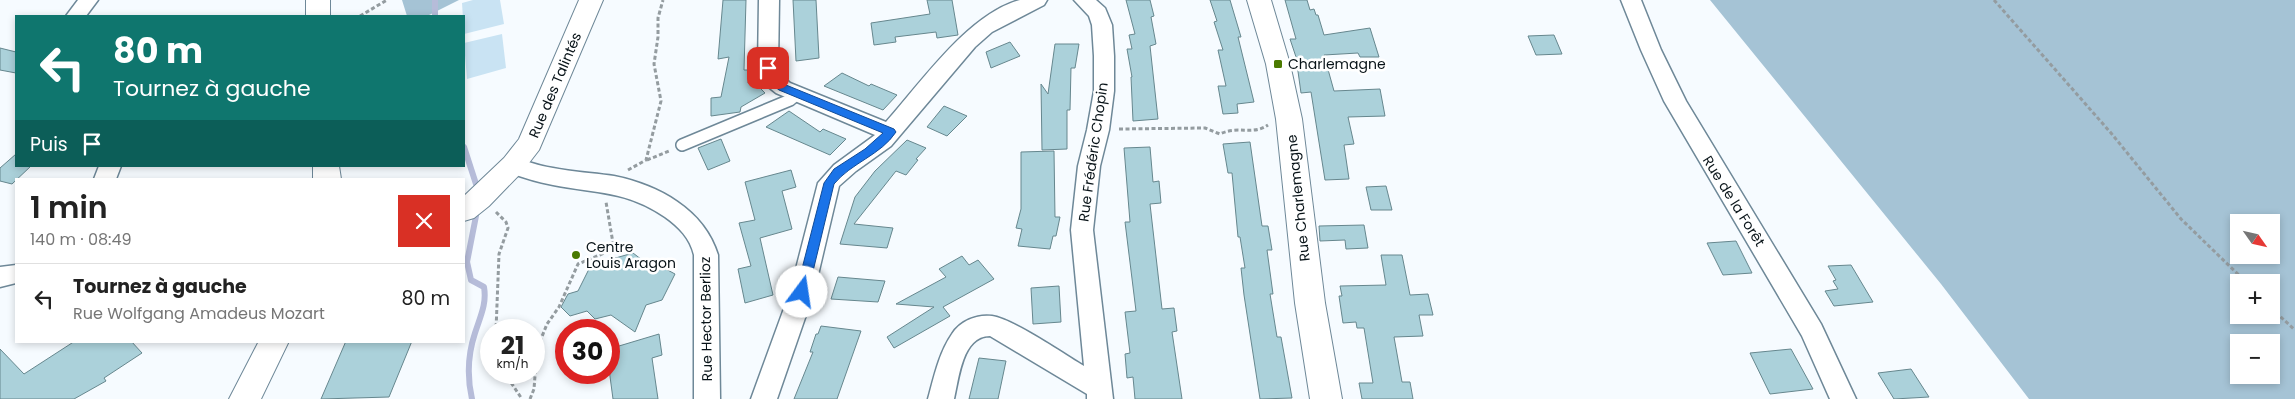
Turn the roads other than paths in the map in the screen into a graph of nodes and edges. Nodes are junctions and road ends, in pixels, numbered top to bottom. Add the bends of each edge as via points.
1 (88, 0) edge
2 (318, 0) edge
3 (591, 0) edge
4 (769, 0) edge
5 (1037, 0) edge
6 (1084, 0) edge
7 (1259, 0) edge
8 (1631, 0) edge
9 (77, 15) edge
10 (318, 15) edge
11 (797, 94) junction
12 (890, 132) junction
13 (682, 145) road end
14 (513, 165) junction
15 (465, 194) edge
16 (465, 209) edge
17 (15, 274) edge
18 (0, 277) edge
19 (273, 343) edge
20 (1100, 393) edge
21 (245, 399) edge
22 (707, 399) edge
23 (764, 399) edge
24 (941, 399) edge
25 (1326, 399) edge
26 (1843, 399) edge

1 - 9 street
2 - 10 street
3 - 14 street, Rue des Talintés via 530,143
4 - 11 street via 770,75 777,84
5 - 12 street via 1001,17 968,42
6 - 20 street, Rue Frédéric Chopin via 1098,13 1102,25 1104,91 1089,166 1082,230
7 - 25 street, Rue Charlemagne via 1278,64 1289,119 1310,303
8 - 26 street, Rue de la Forêt via 1675,101 1812,332
11 - 12 street
11 - 13 lane via 790,100
12 - 23 street via 869,152 838,172 829,183 802,292
14 - 15 street, Rue des Talintés
14 - 16 street, Rue des Talintés
14 - 22 street, Rue Hector Berlioz via 536,174 614,184 640,192 670,207 701,238 706,255
17 - 18 street
19 - 21 street
20 - 24 street via 1006,333 992,326 983,326 972,329 954,350

